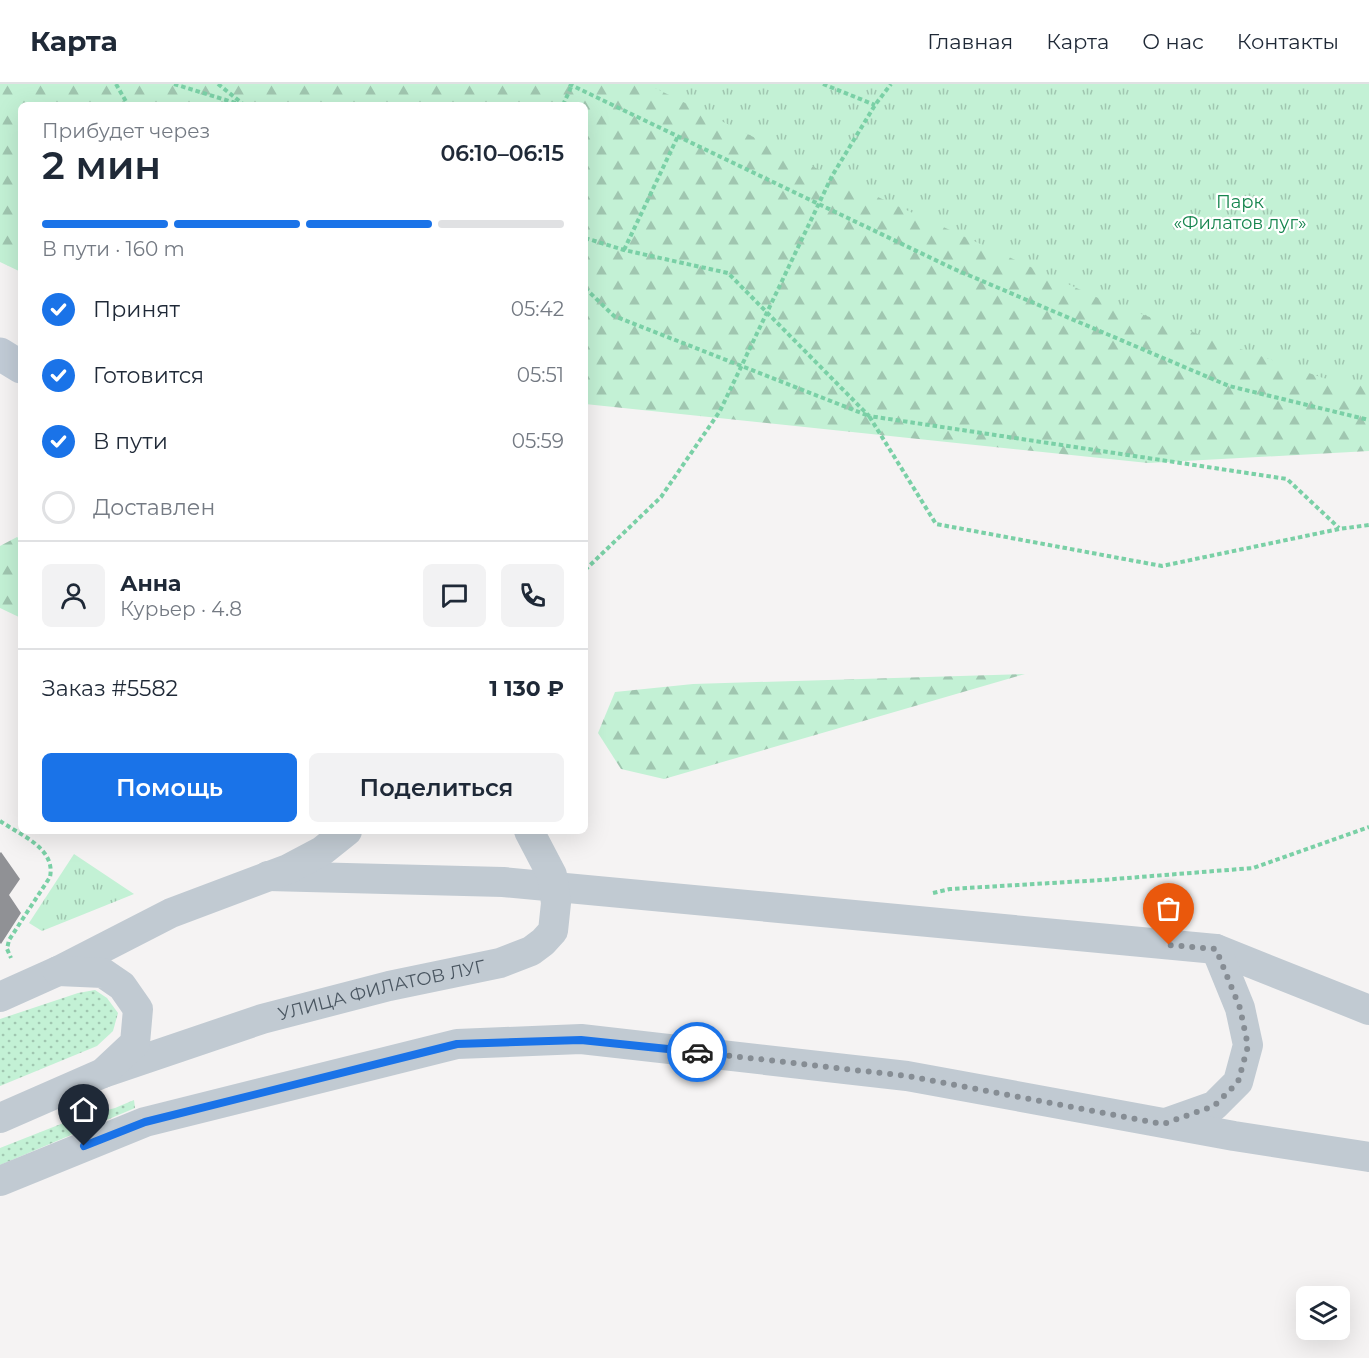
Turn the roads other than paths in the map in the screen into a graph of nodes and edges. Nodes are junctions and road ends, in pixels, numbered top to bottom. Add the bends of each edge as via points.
1 (0, 354) edge
2 (18, 364) edge
3 (343, 834) edge
4 (531, 834) edge
5 (268, 876) junction
6 (1216, 949) junction
7 (58, 971) junction
8 (0, 997) edge
9 (1369, 1010) edge
10 (103, 1072) junction
11 (0, 1118) edge
12 (1163, 1124) junction
13 (1369, 1157) edge
14 (0, 1180) edge

1 - 2 street
3 - 5 street via 322,851
4 - 10 street, УЛИЦА ФИЛАТОВ ЛУГ via 552,875 556,903 553,931 531,951 500,963 389,986 262,1019
5 - 6 street via 503,882
5 - 7 street via 171,913
6 - 9 street
6 - 12 street via 1240,1008 1248,1046 1238,1082 1214,1106
7 - 8 street
7 - 10 street via 103,973 122,986 138,1009 135,1043
10 - 11 street
12 - 13 street
12 - 14 street via 896,1074 581,1040 457,1044 145,1122

